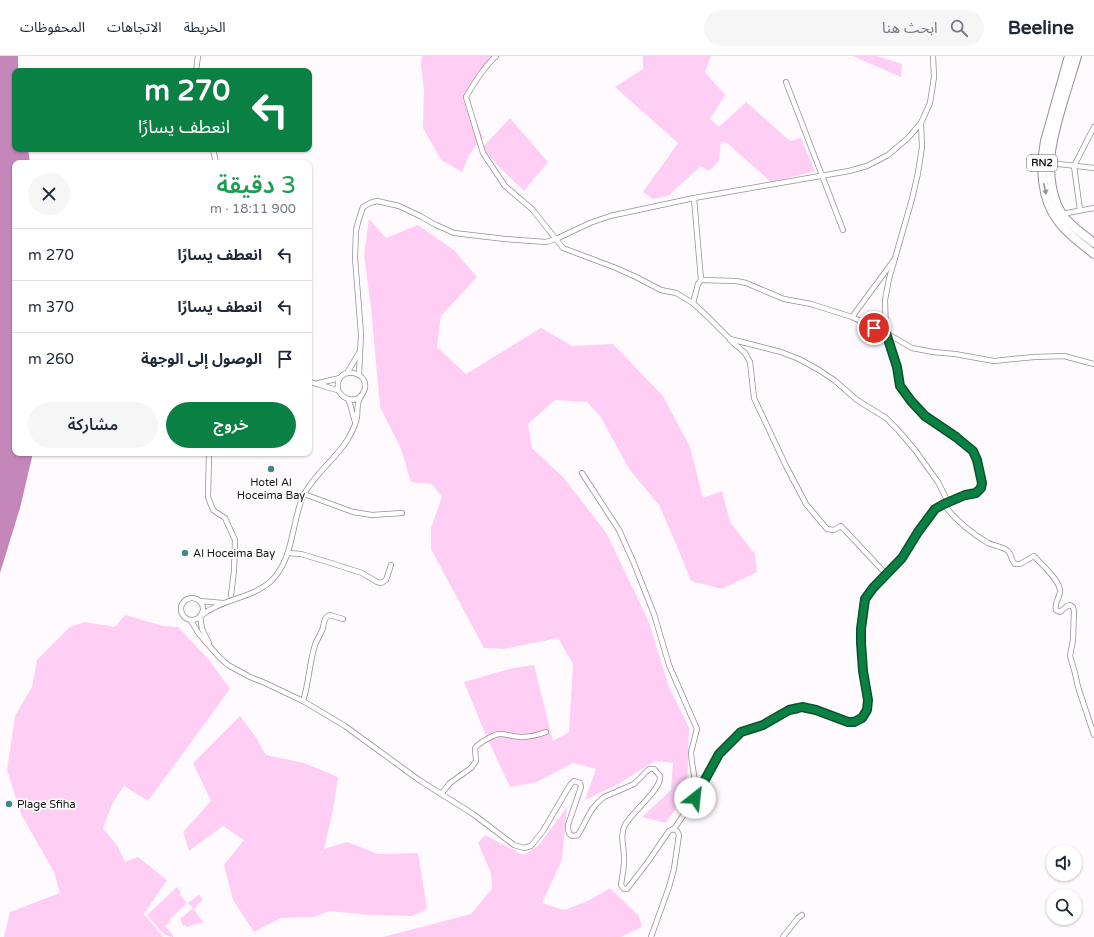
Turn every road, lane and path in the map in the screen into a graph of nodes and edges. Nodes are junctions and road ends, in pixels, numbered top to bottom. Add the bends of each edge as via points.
1 (198, 56) edge
2 (496, 56) edge
3 (933, 56) edge
4 (1069, 56) edge
5 (1077, 56) edge
6 (196, 68) edge
7 (786, 82) dead end
8 (921, 122) junction
9 (1094, 127) edge
10 (1050, 163) junction
11 (1074, 166) junction
12 (1094, 168) edge
13 (822, 176) junction
14 (694, 198) junction
15 (1094, 208) edge
16 (1080, 210) junction
17 (1062, 214) junction
18 (843, 230) dead end
19 (556, 239) junction
20 (1094, 243) edge
21 (1094, 254) edge
22 (896, 257) junction
23 (701, 280) junction
24 (693, 303) junction
25 (852, 317) junction
26 (886, 333) junction
27 (730, 340) junction
28 (360, 349) junction
29 (1094, 364) edge
30 (347, 373) junction
31 (359, 375) junction
32 (340, 378) junction
33 (312, 383) edge
34 (317, 384) junction
35 (338, 390) junction
36 (361, 396) junction
37 (348, 400) junction
38 (355, 422) junction
39 (209, 456) edge
40 (582, 473) dead end
41 (304, 494) junction
42 (946, 503) junction
43 (402, 513) dead end
44 (288, 553) junction
45 (391, 565) dead end
46 (886, 574) junction
47 (231, 595) dead end
48 (200, 601) junction
49 (225, 603) junction
50 (201, 616) junction
51 (343, 619) dead end
52 (191, 621) junction
53 (211, 648) junction
54 (303, 702) junction
55 (546, 732) dead end
56 (1094, 735) edge
57 (441, 794) junction
58 (695, 798) junction
59 (674, 829) junction
60 (802, 915) dead end
61 (651, 937) edge
62 (784, 937) edge

1 - 6 street
2 - 19 street via 466,97 481,147 505,186 532,209
3 - 8 street via 934,77 930,103
4 -> 21 highway, RN2 via 1045,141 1043,184 1057,221
5 - 10 highway, RN2 via 1053,140
7 - 13 street
8 - 13 street via 908,138 888,155 868,166
8 - 22 street via 922,147 918,173
9 - 11 street
10 - 11 street
10 - 17 highway, RN2 via 1052,187
11 - 12 street
11 - 16 street
13 - 14 street
13 - 18 street
14 - 19 street via 610,216
14 - 23 street
15 - 16 street
16 - 17 street
17 - 20 highway, RN2 via 1072,226
19 - 24 street via 563,248 616,268 661,290 676,293
19 - 28 street via 546,242 454,233 399,206 386,202 370,202 363,207 358,222 355,258
22 - 25 street
22 - 26 street via 885,300
23 - 24 street
23 - 25 street via 746,283 784,299 811,304
24 - 27 street
25 - 26 street
26 - 29 street via 912,348 932,352 994,361 1064,356
26 - 42 street via 900,386 925,416 973,451 977,460 982,483 980,489 976,493
27 - 42 street via 799,359 834,380 857,400 886,418 915,450 938,482
27 - 46 street via 745,353 750,362 754,398 806,504 827,529 834,530 841,526
28 - 30 street
28 - 31 street
30 - 31 street
30 - 32 street
31 - 36 street via 365,385
32 - 34 street
32 - 35 street
33 - 34 street
34 - 35 street
35 - 37 street
36 - 37 street
36 - 38 street via 356,406
37 - 38 street
38 - 41 street via 352,433 344,445 311,482
39 - 47 street via 208,497 213,510 225,518 235,540
40 - 58 street via 619,530 633,561 654,614 669,666 697,728 691,752
41 - 43 street via 353,512 372,515
41 - 44 street
42 - 46 street via 935,509 902,558
42 - 56 street via 955,518 989,544 1008,551 1015,564 1034,556 1058,583 1060,591 1055,605 1056,610 1060,612 1070,605 1074,611 1070,656
44 - 45 street via 301,554 356,571 381,583 386,580
44 - 49 street via 278,573 261,589
46 - 58 street via 865,599 861,643 868,700 867,710 862,718 848,722 802,707 789,710 763,725 741,732 719,754
48 - 49 street
48 - 50 street via 203,607
48 - 52 street via 190,598 181,605 182,616
49 - 50 street via 206,611
50 - 52 street
50 - 53 street via 202,629
51 - 54 street via 330,615 325,619 315,645 308,688
52 - 53 street
53 - 54 street via 237,671
54 - 57 street via 345,726
55 - 57 street via 527,737 495,734 475,748 476,760 471,768 450,783
57 - 59 street via 474,814 514,845 524,848 531,846 574,781 580,783 581,787 568,825 569,834 573,836 578,835 591,809 600,800 634,784 649,770 654,769 660,776 659,783 624,826 625,859 621,885 625,890 668,831
58 - 59 street
59 - 61 street via 679,834 674,869 665,902
60 - 62 street

